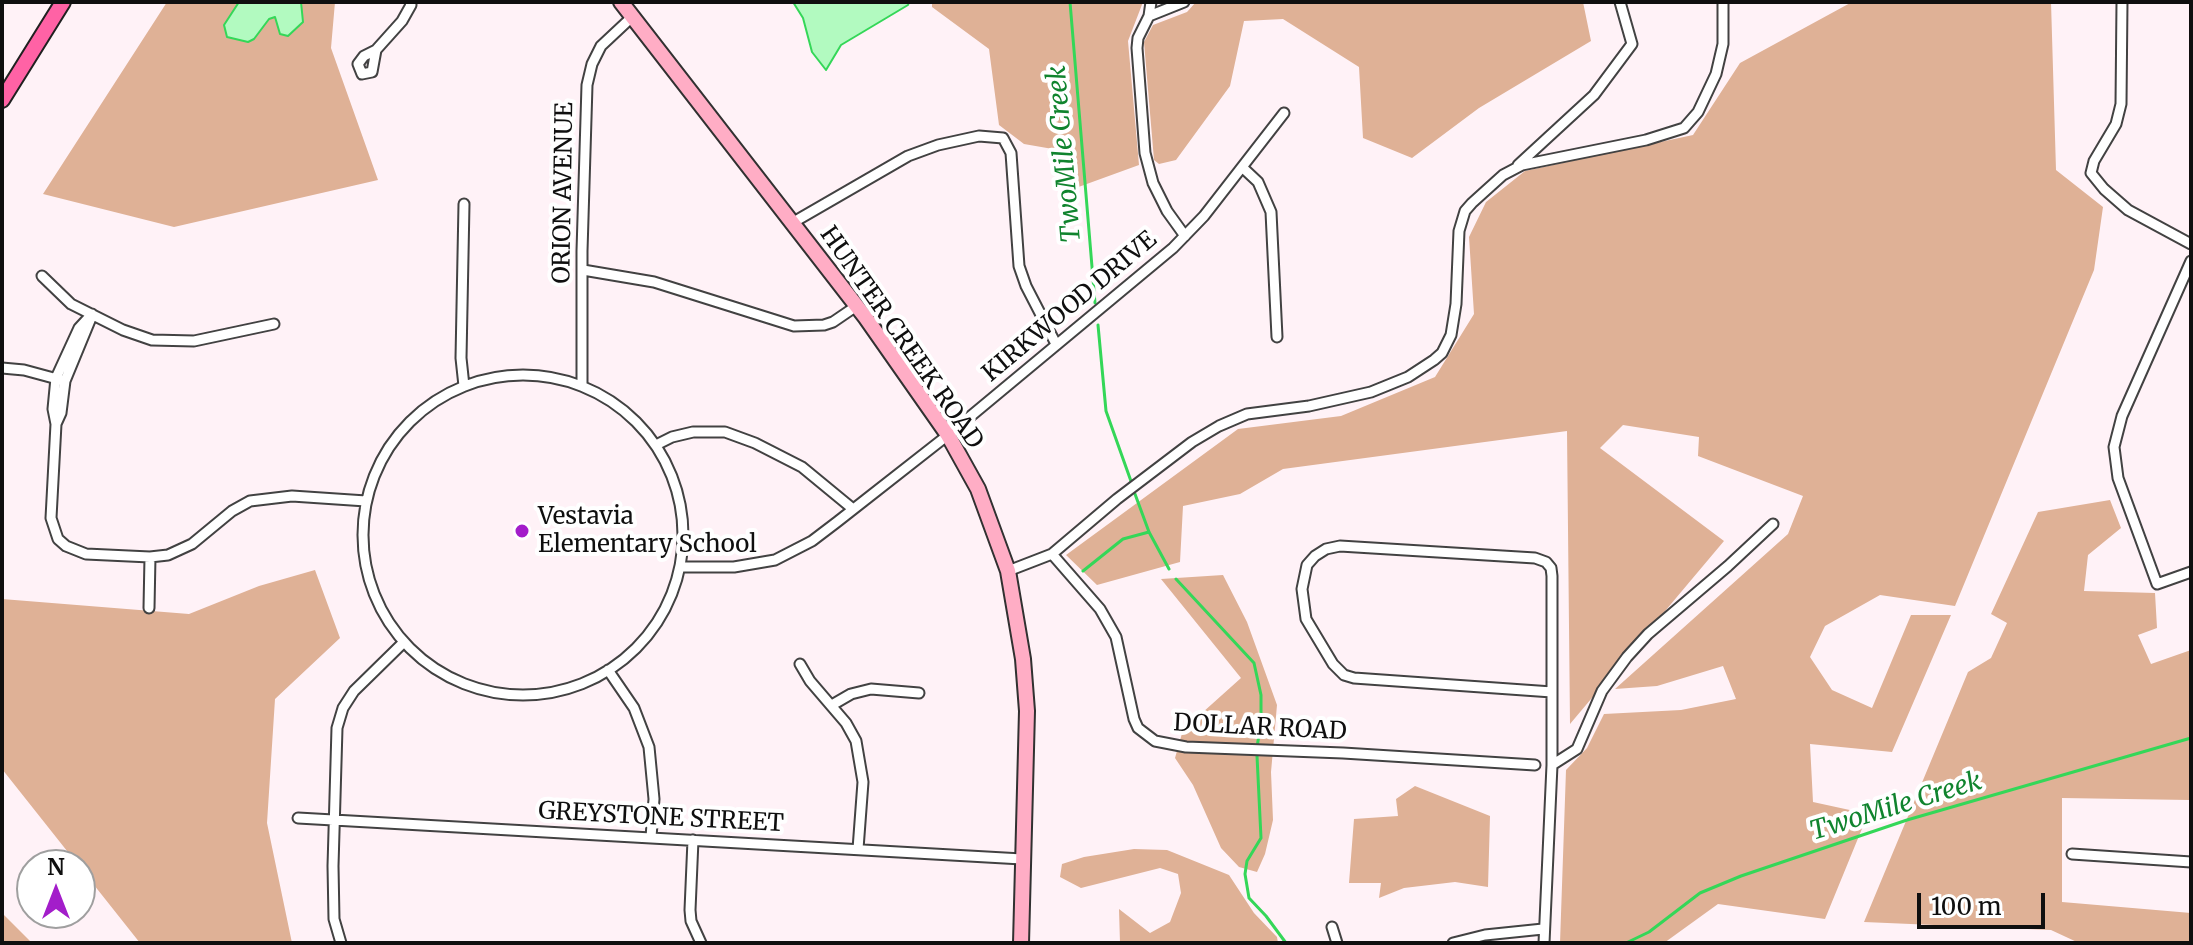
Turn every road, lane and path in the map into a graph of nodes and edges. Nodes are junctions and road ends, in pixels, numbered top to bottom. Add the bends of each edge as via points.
1 (63, 2) edge
2 (410, 2) edge
3 (621, 2) edge
4 (1151, 2) edge
5 (1184, 2) edge
6 (1620, 2) edge
7 (1723, 2) edge
8 (2122, 2) edge
9 (1149, 16) junction
10 (632, 17) junction
11 (376, 50) dead end
12 (2, 100) edge
13 (1284, 113) dead end
14 (1242, 167) junction
15 (1512, 170) junction
16 (464, 204) dead end
17 (792, 223) junction
18 (1185, 236) junction
19 (2191, 244) edge
20 (2191, 261) edge
21 (583, 270) junction
22 (42, 276) dead end
23 (855, 307) junction
24 (92, 314) junction
25 (274, 324) dead end
26 (1277, 337) dead end
27 (1056, 344) junction
28 (2, 368) edge
29 (61, 380) junction
30 (464, 386) junction
31 (582, 386) junction
32 (948, 435) junction
33 (656, 445) junction
34 (366, 501) junction
35 (853, 509) junction
36 (1773, 524) dead end
37 (1052, 554) junction
38 (150, 557) junction
39 (680, 567) junction
40 (1008, 571) junction
41 (2191, 572) edge
42 (149, 608) dead end
43 (404, 642) junction
44 (800, 664) dead end
45 (608, 670) junction
46 (1552, 692) junction
47 (919, 693) dead end
48 (832, 705) junction
49 (1535, 765) dead end
50 (1552, 765) junction
51 (298, 818) dead end
52 (334, 818) junction
53 (651, 837) junction
54 (693, 840) junction
55 (858, 849) junction
56 (2072, 854) dead end
57 (1022, 859) junction
58 (2191, 862) edge
59 (1332, 927) dead end
60 (1543, 929) junction
61 (341, 943) edge
62 (701, 943) edge
63 (1021, 943) edge
64 (1337, 943) edge
65 (1453, 943) edge
66 (1544, 943) edge

1 - 12 main road
2 - 11 street via 402,21
3 - 10 main road, HUNTER CREEK ROAD
4 - 9 street
5 - 9 street
6 - 15 street via 1632,44 1594,95
7 - 15 street via 1723,44 1716,74 1684,128
8 - 19 street via 2121,104 2091,173 2128,210
9 - 18 street via 1137,48 1145,153 1153,183
10 - 17 main road, HUNTER CREEK ROAD
10 - 21 street, ORION AVENUE via 601,46 587,85
13 - 14 street, KIRKWOOD DRIVE
14 - 18 street, KIRKWOOD DRIVE
14 - 26 street via 1258,182 1271,212
15 - 37 street via 1472,203 1461,221 1455,314 1447,344 1434,360 1371,392 1247,414 1219,426 1117,499
16 - 30 street
17 - 23 main road, HUNTER CREEK ROAD
17 - 27 street via 908,156 979,136 1003,138 1011,153 1019,266
18 - 27 street, KIRKWOOD DRIVE
20 - 41 street via 2122,416 2114,447 2118,478 2157,584
21 - 23 street via 654,282 794,326 824,325
21 - 31 street, ORION AVENUE
22 - 24 street via 63,298
23 - 32 main road, HUNTER CREEK ROAD
24 - 25 street via 123,330 173,342
24 - 29 street
27 - 32 street, KIRKWOOD DRIVE
28 - 29 street
29 - 38 street via 53,409 51,507 58,539 86,554
30 - 31 street via 514,375
30 - 34 street via 430,405 401,431 379,464
31 - 33 street via 616,404
32 - 35 street, KIRKWOOD DRIVE
32 - 40 main road, HUNTER CREEK ROAD via 978,489
33 - 35 street via 693,432 735,436 802,467
33 - 39 street via 678,491 683,516
34 - 38 street via 292,496 250,501 192,544
34 - 43 street via 363,546 368,576 379,605
35 - 39 street, KIRKWOOD DRIVE via 812,541 775,560
36 - 50 street via 1648,634 1602,691 1577,749
37 - 40 street
37 - 49 street, DOLLAR ROAD via 1100,609 1116,637 1134,719 1155,741 1199,748
38 - 42 street
39 - 45 street via 669,602 650,633
40 - 57 main road, HUNTER CREEK ROAD via 1027,711
43 - 45 street via 441,672 501,693 549,692
43 - 52 street via 343,708 335,749
44 - 48 street
45 - 53 street via 634,708 649,747
46 - 46 street via 1552,576 1546,562 1340,546 1326,549 1307,565 1302,589 1306,619 1344,675
46 - 50 street
47 - 48 street via 871,689
48 - 55 street via 852,732 862,762
50 - 60 street
51 - 52 street, GREYSTONE STREET
52 - 53 street, GREYSTONE STREET
52 - 61 street via 334,919
53 - 54 street, GREYSTONE STREET
54 - 55 street, GREYSTONE STREET
54 - 62 street via 690,910
55 - 57 street, GREYSTONE STREET
56 - 58 street
57 - 63 main road, HUNTER CREEK ROAD
59 - 64 street
60 - 65 street
60 - 66 street

